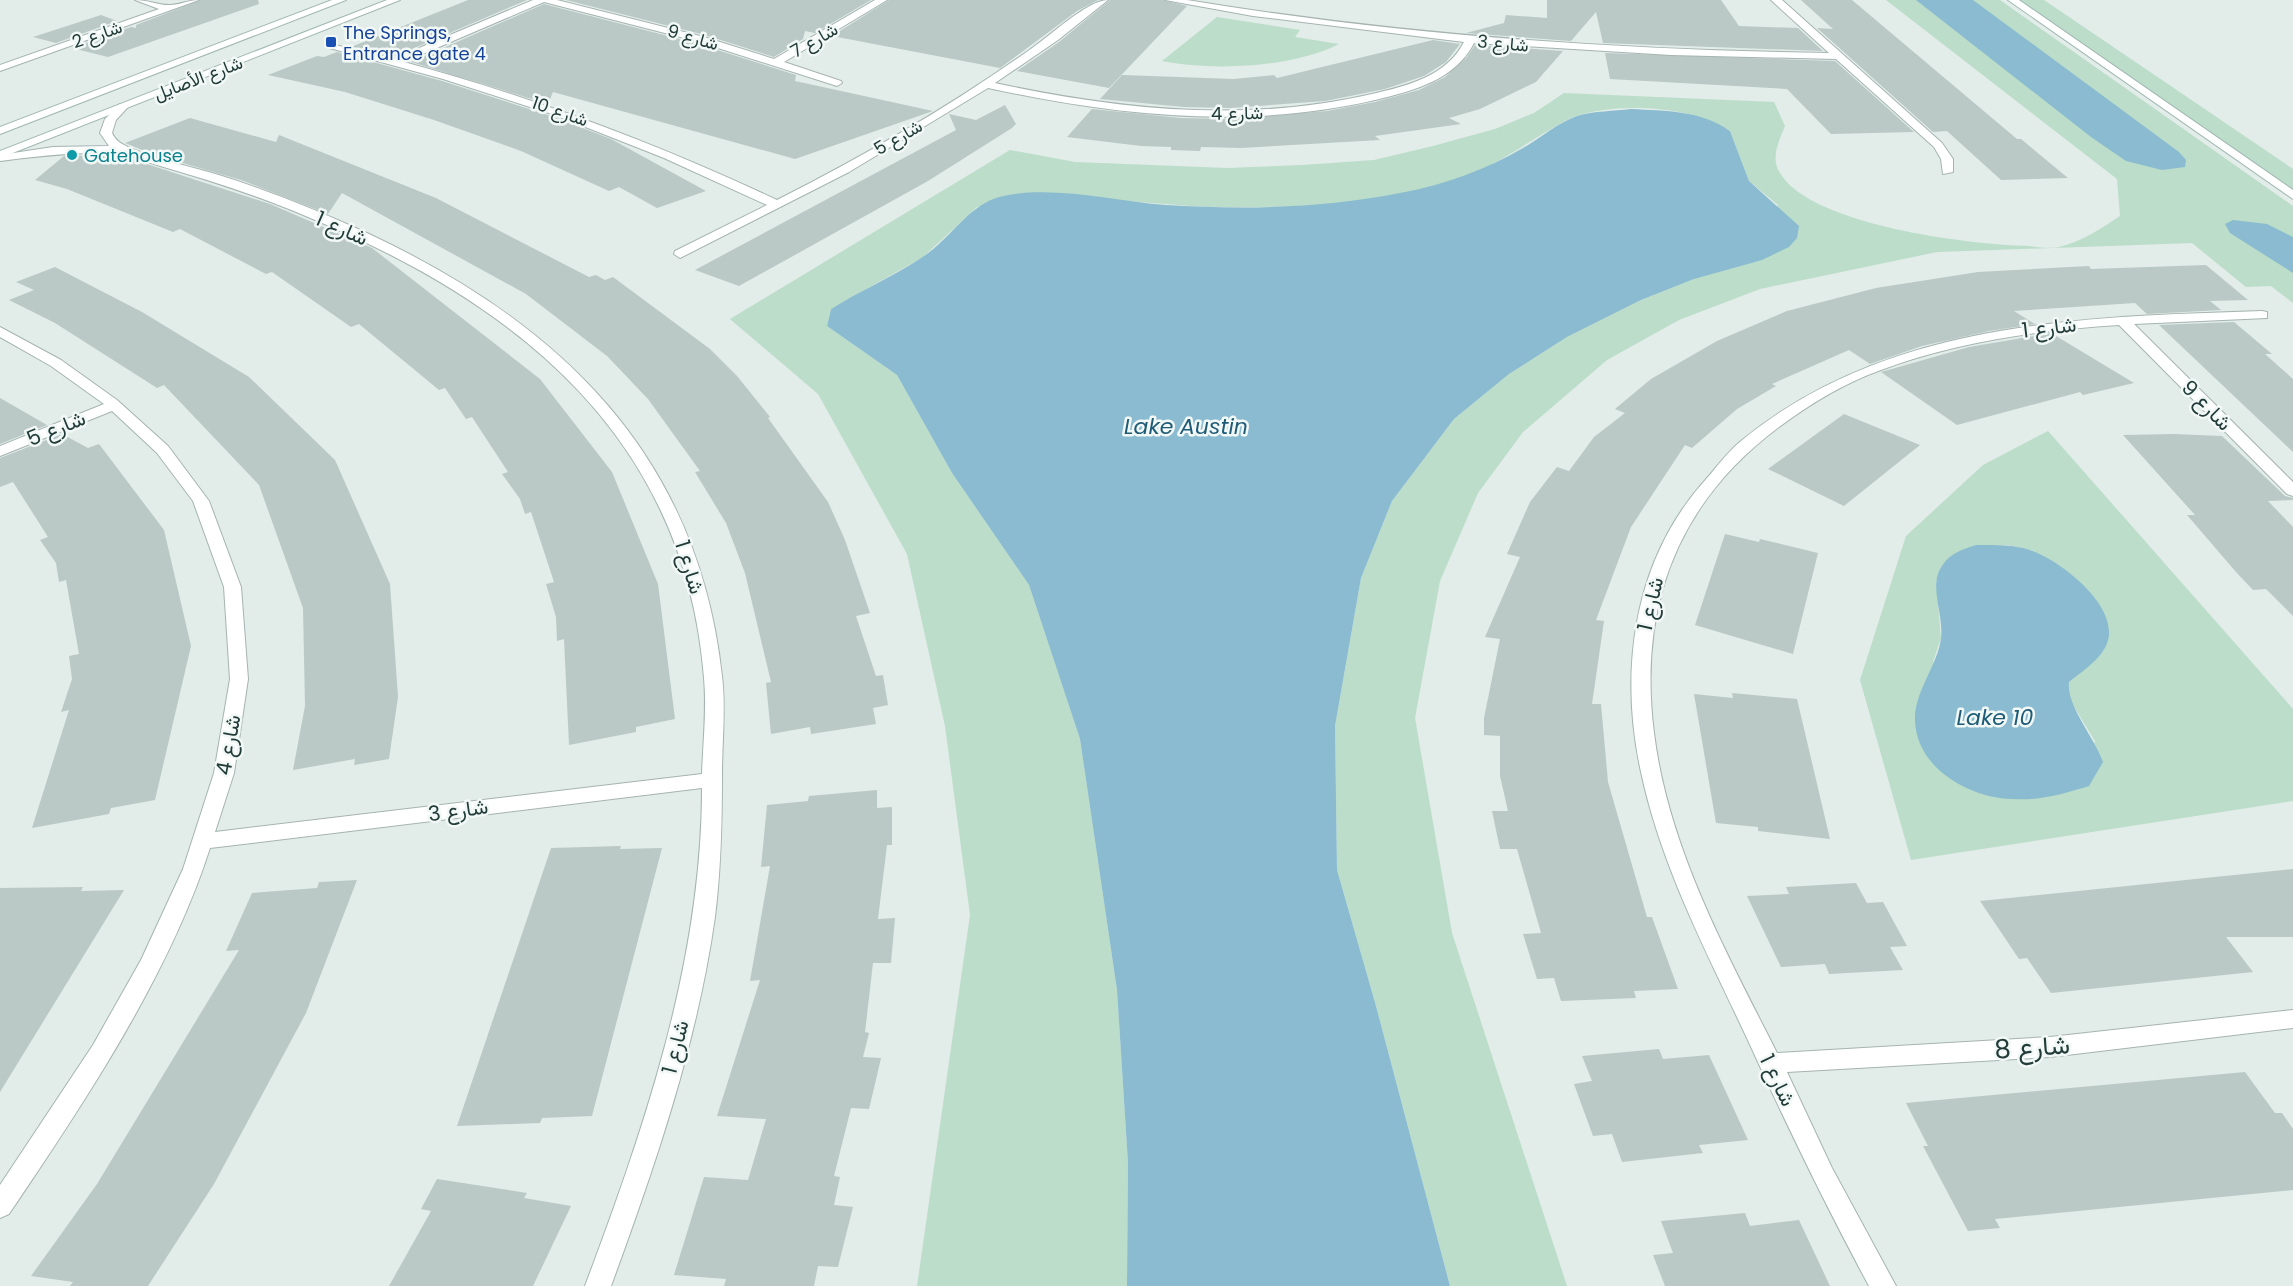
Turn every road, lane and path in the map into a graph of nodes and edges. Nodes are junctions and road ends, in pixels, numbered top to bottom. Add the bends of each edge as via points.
1 (140, 0) edge
2 (194, 0) edge
3 (341, 0) edge
4 (395, 0) edge
5 (541, 0) edge
6 (546, 0) edge
7 (882, 0) edge
8 (1103, 0) edge
9 (1170, 0) edge
10 (1776, 0) edge
11 (2013, 0) edge
12 (170, 9) junction
13 (1470, 40) junction
14 (331, 47) dead end
15 (1839, 56) junction
16 (396, 62) junction
17 (777, 62) junction
18 (0, 68) edge
19 (837, 83) dead end
20 (985, 84) junction
21 (124, 106) junction
22 (0, 131) edge
23 (122, 149) junction
24 (0, 156) edge
25 (1947, 172) dead end
26 (2293, 195) edge
27 (777, 205) junction
28 (680, 254) dead end
29 (2262, 315) dead end
30 (2121, 320) junction
31 (0, 331) edge
32 (113, 406) junction
33 (0, 451) edge
34 (2293, 491) edge
35 (712, 780) junction
36 (204, 842) junction
37 (2293, 1019) edge
38 (1770, 1063) junction
39 (0, 1206) edge
40 (597, 1286) edge
41 (1883, 1286) edge

1 - 12 street
2 - 12 street, شارع 2
3 - 22 street, شارع الأصايل
4 - 21 street, شارع الأصايل
5 - 16 street
6 - 17 street, شارع 9 via 648,24
7 - 17 street, شارع 7
8 - 20 street, شارع 5
9 - 13 street, شارع 3 via 1345,27
10 - 15 street
11 - 26 street
12 - 18 street, شارع 2
13 - 15 street, شارع 3 via 1671,53
13 - 20 street, شارع 4 via 1459,59 1418,84 1368,99 1291,111 1213,114 1135,110
14 - 16 street, شارع 10
15 - 25 street via 1938,145 1947,159
16 - 27 street, شارع 10 via 500,91 607,128
17 - 19 street, شارع 9
20 - 27 street, شارع 5
21 - 23 street via 111,119 106,133
21 - 24 street, شارع الأصايل
23 - 24 street, شارع 1
23 - 35 street, شارع 1 via 213,176 278,201 413,262 487,304 527,333 599,402 641,455 669,507 699,591 714,677
27 - 28 street, شارع 5
29 - 30 street, شارع 1
30 - 34 street, شارع 9
30 - 38 street, شارع 1 via 1977,338 1914,354 1827,388 1750,437 1706,484 1677,526 1656,574 1645,616 1640,663 1641,714 1650,770 1667,830 1696,906 1725,976
31 - 32 street, شارع 4 via 68,372
32 - 33 street, شارع 5
32 - 36 street, شارع 4 via 179,469 200,498 229,568 239,643 237,686 232,734
35 - 36 street, شارع 3
35 - 40 street, شارع 1 via 710,862 696,958 668,1077 634,1190
36 - 39 street, شارع 4 via 143,979 99,1057
37 - 38 street, شارع 8 via 2050,1047
38 - 41 street, شارع 1 via 1824,1178

